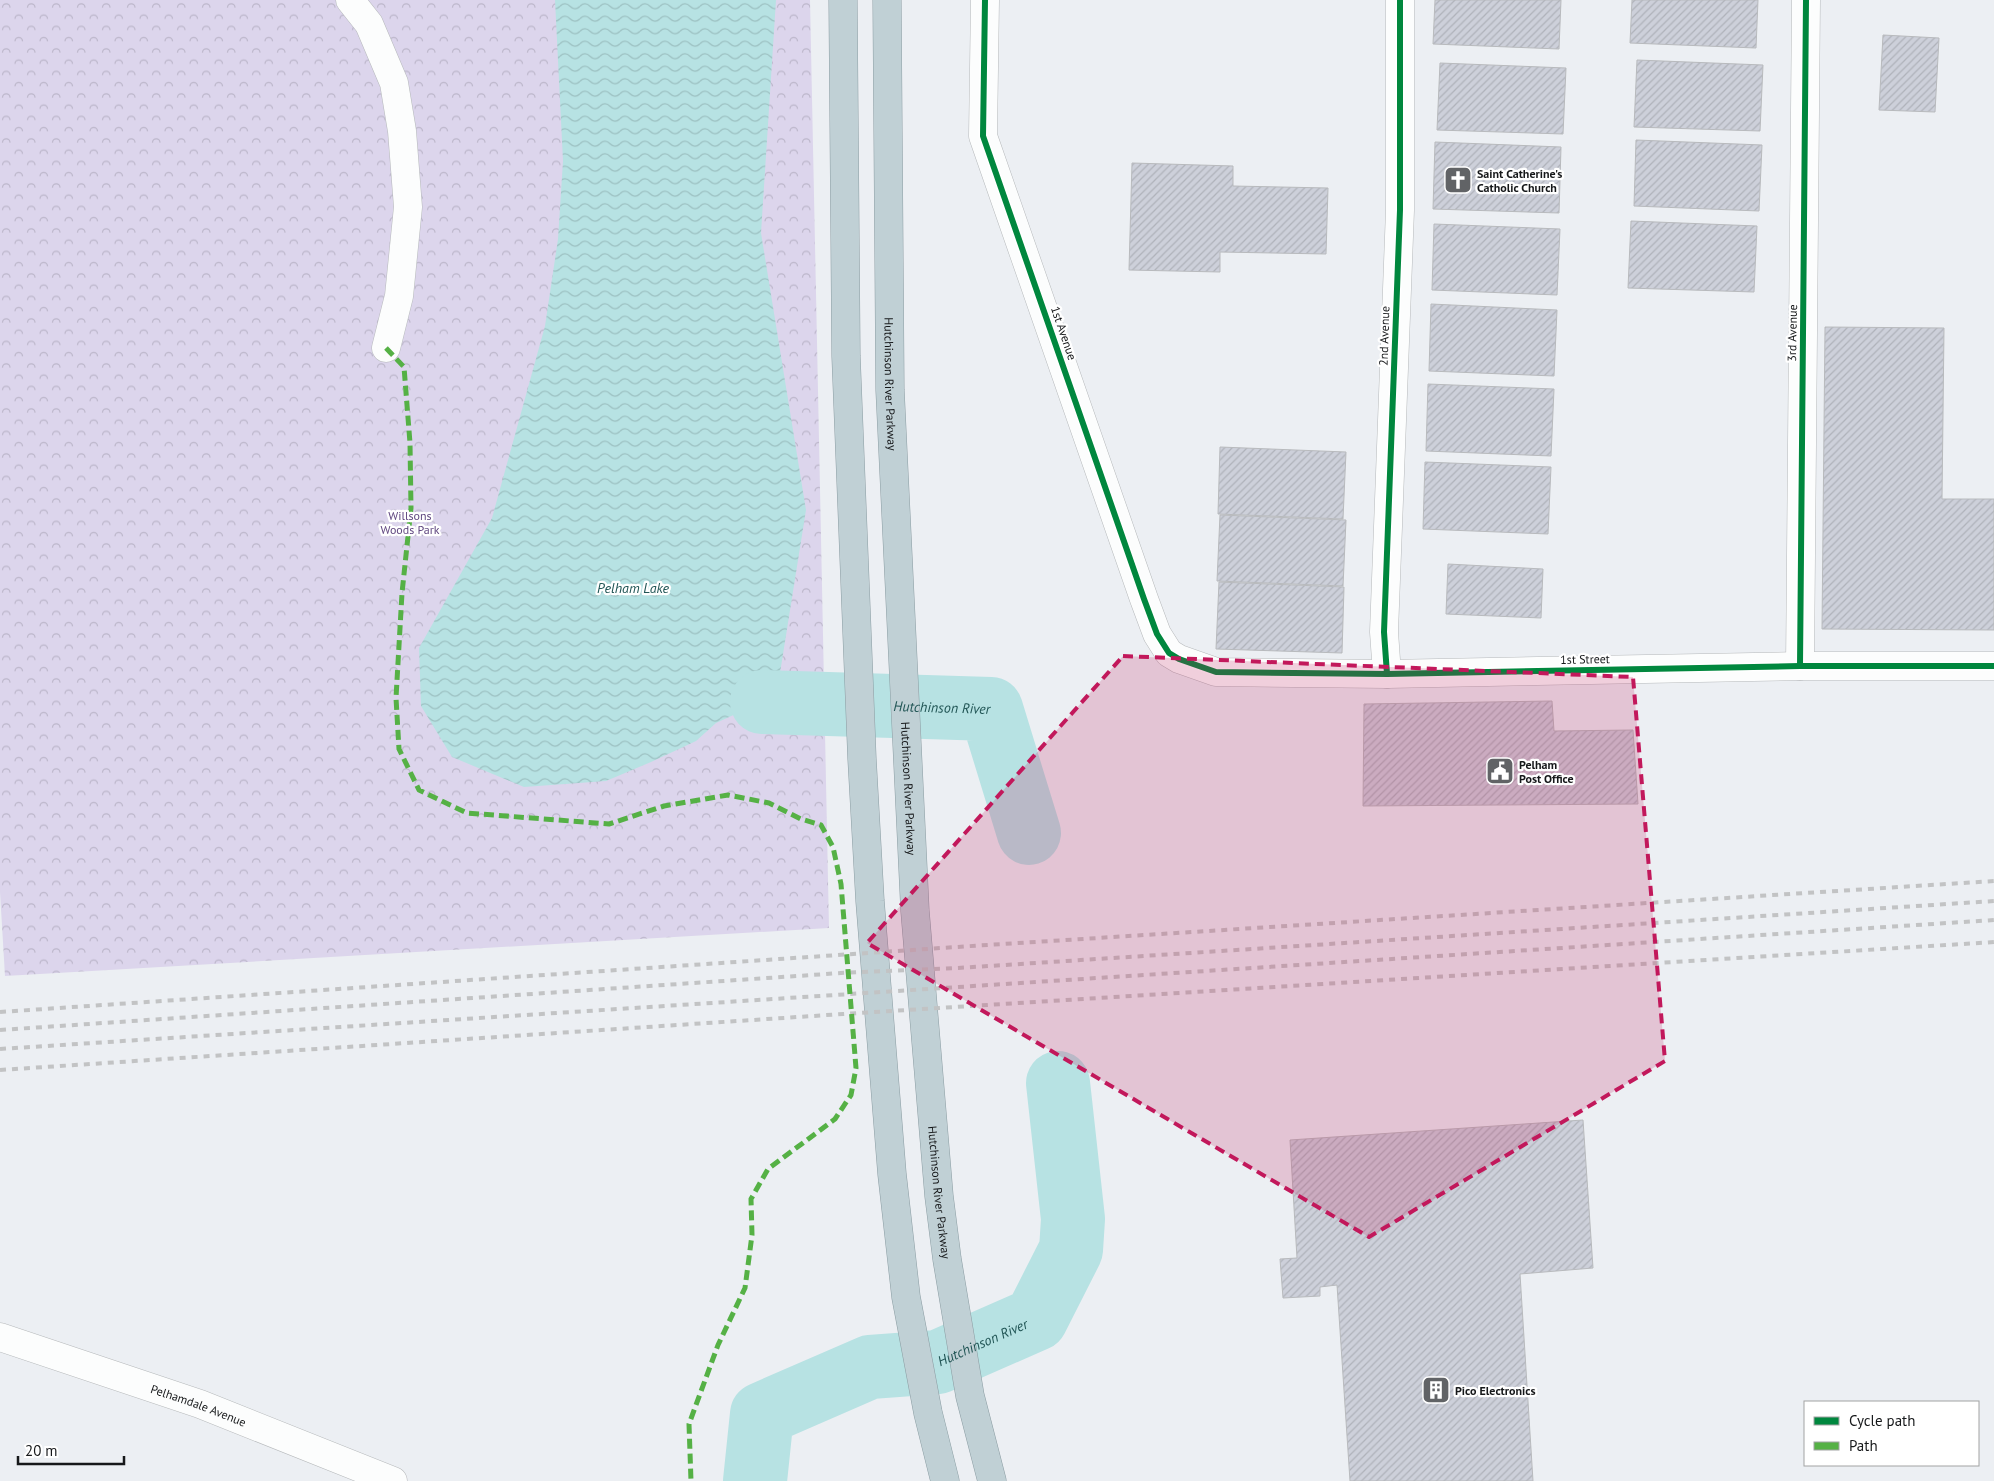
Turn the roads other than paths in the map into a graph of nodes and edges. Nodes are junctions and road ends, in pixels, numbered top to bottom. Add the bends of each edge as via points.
1 (350, 0) edge
2 (842, 0) edge
3 (887, 0) edge
4 (985, 0) edge
5 (1400, 0) edge
6 (1806, 0) edge
7 (386, 348) dead end
8 (1179, 659) joint
9 (1800, 666) junction
10 (1994, 666) edge
11 (1387, 674) junction
12 (0, 1337) edge
13 (393, 1481) edge
14 (945, 1481) edge
15 (992, 1481) edge

1 - 7 street via 369,24 394,84 402,131 408,207 399,296
2 - 14 highway via 846,356 871,918 892,1174 906,1296
3 - 15 highway, Hutchinson River Parkway via 889,381 915,911 939,1196 952,1293 969,1388
4 - 8 street, 1st Avenue via 983,136 1157,634 1169,653
5 - 11 street, 2nd Avenue via 1400,210 1384,632
6 - 9 street, 3rd Avenue
8 - 11 street, 1st Street via 1216,672
9 - 10 street, 1st Street
9 - 11 street, 1st Street
12 - 13 street, Pelhamdale Avenue via 200,1404

